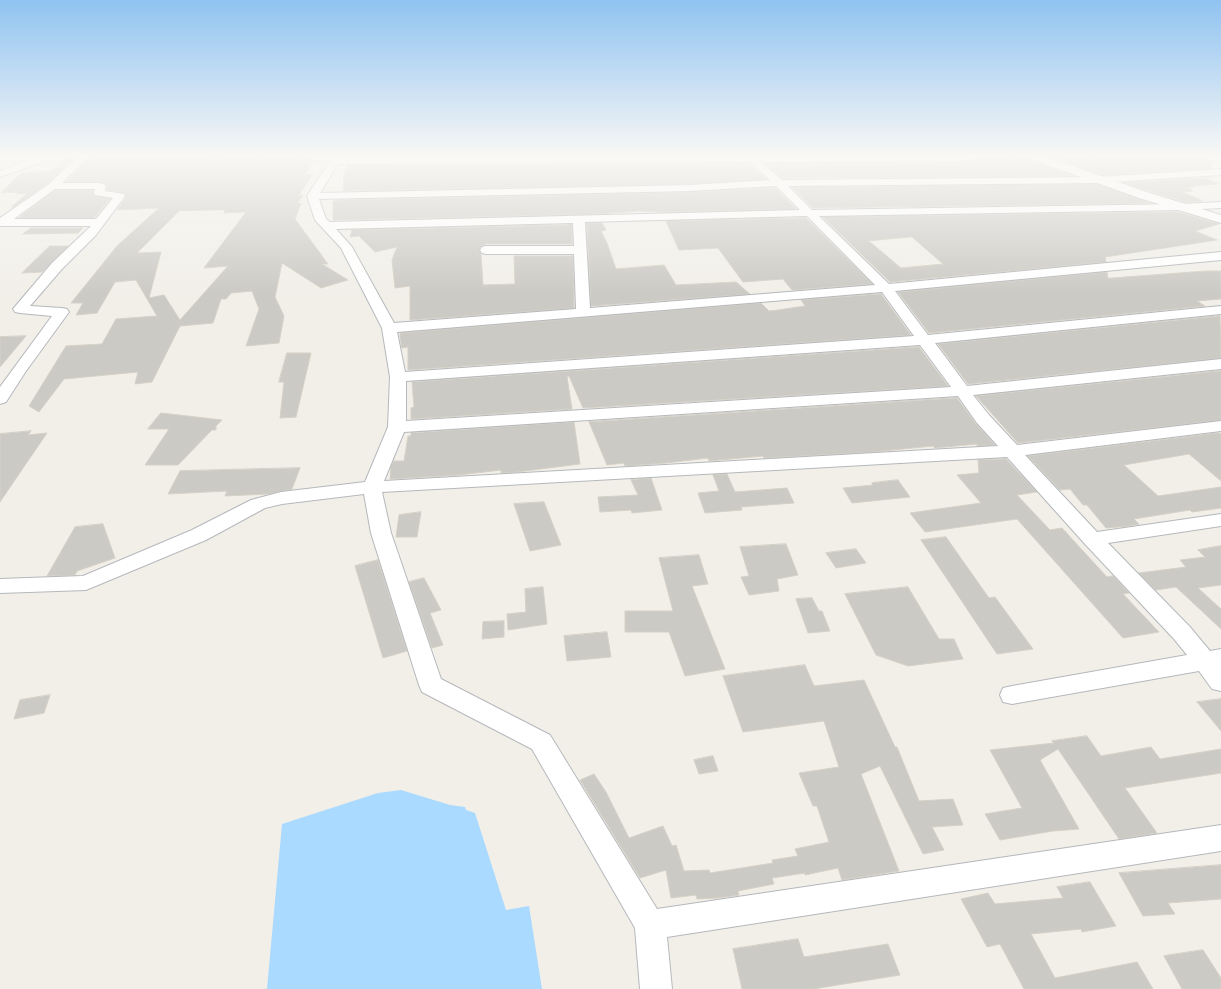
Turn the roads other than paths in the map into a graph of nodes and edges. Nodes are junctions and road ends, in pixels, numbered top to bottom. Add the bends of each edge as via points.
1 (32, 201) edge
2 (116, 201) edge
3 (314, 201) edge
4 (797, 201) edge
5 (1163, 201) edge
6 (1221, 205) edge
7 (1181, 207) junction
8 (808, 213) junction
9 (579, 219) junction
10 (1221, 219) edge
11 (100, 222) junction
12 (1, 223) edge
13 (327, 226) junction
14 (486, 250) dead end
15 (581, 250) junction
16 (1221, 256) edge
17 (886, 288) junction
18 (1221, 310) edge
19 (583, 312) junction
20 (389, 328) junction
21 (924, 340) junction
22 (1221, 364) edge
23 (398, 377) junction
24 (962, 390) junction
25 (0, 399) edge
26 (1221, 426) edge
27 (397, 427) junction
28 (1013, 451) junction
29 (372, 487) junction
30 (1221, 520) edge
31 (1092, 539) junction
32 (0, 586) edge
33 (1212, 659) edge
34 (1221, 682) edge
35 (1012, 695) dead end
36 (1221, 838) edge
37 (650, 925) junction
38 (656, 989) edge

1 - 12 street
2 - 11 street
3 - 13 street via 321,220
4 - 8 street
5 - 7 street
6 - 7 street
7 - 8 street
7 - 10 street
8 - 9 street
8 - 17 street
9 - 13 street
9 - 15 street
11 - 12 street
11 - 25 street via 20,309 62,312
13 - 20 street via 346,248
14 - 15 street
15 - 19 street
16 - 17 street
17 - 19 street
17 - 21 street
18 - 21 street
19 - 20 street
20 - 23 street
21 - 23 street
21 - 24 street
22 - 24 street
23 - 27 street
24 - 27 street
24 - 28 street via 983,419
26 - 28 street
27 - 29 street
28 - 29 street
28 - 31 street
29 - 32 street via 281,498 258,504 199,535 86,583
29 - 37 street via 381,533 431,685 541,742
30 - 31 street
31 - 33 street via 1182,633
33 - 34 street
33 - 35 street
36 - 37 street
37 - 38 street

